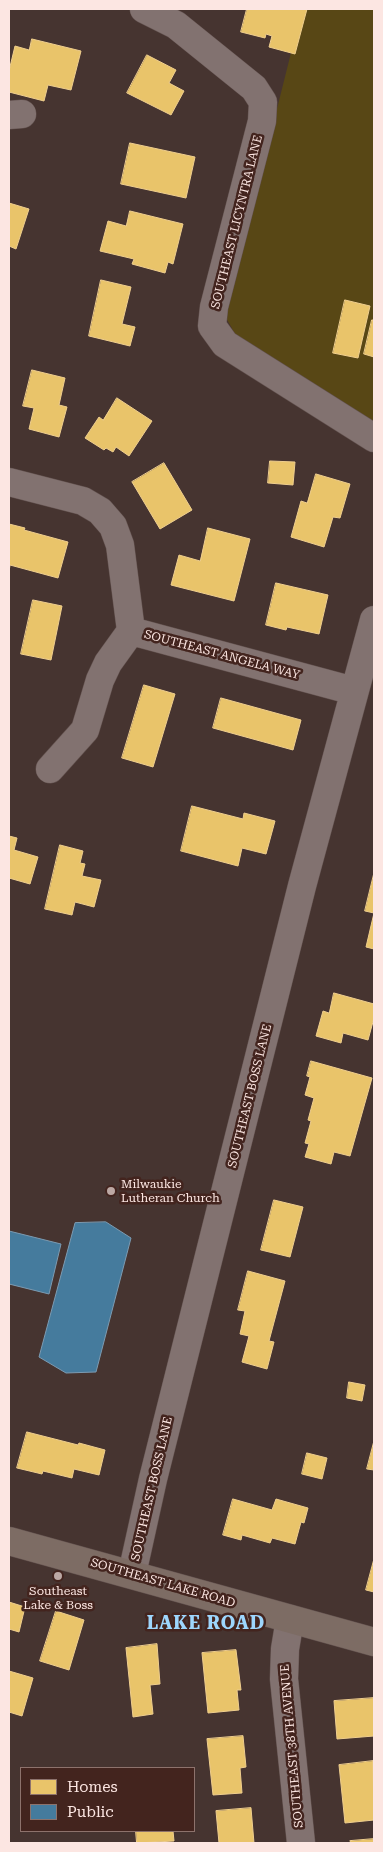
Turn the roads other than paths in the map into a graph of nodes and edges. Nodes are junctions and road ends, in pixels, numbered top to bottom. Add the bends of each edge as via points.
1 (144, 9) edge
2 (374, 438) edge
3 (9, 482) edge
4 (374, 620) edge
5 (131, 631) junction
6 (354, 691) junction
7 (50, 769) dead end
8 (9, 1541) edge
9 (132, 1574) junction
10 (290, 1619) junction
11 (374, 1642) edge
12 (301, 1843) edge

1 - 2 street, SOUTHEAST LICYNTRA LANE via 176,25 254,88 263,102 262,122 214,307 212,326 225,344
3 - 5 street, SOUTHEAST ANGELA WAY via 83,501 100,511 113,526 120,545
4 - 6 street, SOUTHEAST BOSS LANE
5 - 6 street, SOUTHEAST ANGELA WAY
5 - 7 street via 100,680 85,730
6 - 9 street, SOUTHEAST BOSS LANE via 157,1462
8 - 9 main road, SOUTHEAST LAKE ROAD
9 - 10 main road, SOUTHEAST LAKE ROAD
10 - 11 main road, SOUTHEAST LAKE ROAD
10 - 12 street, SOUTHEAST 38TH AVENUE via 284,1680

